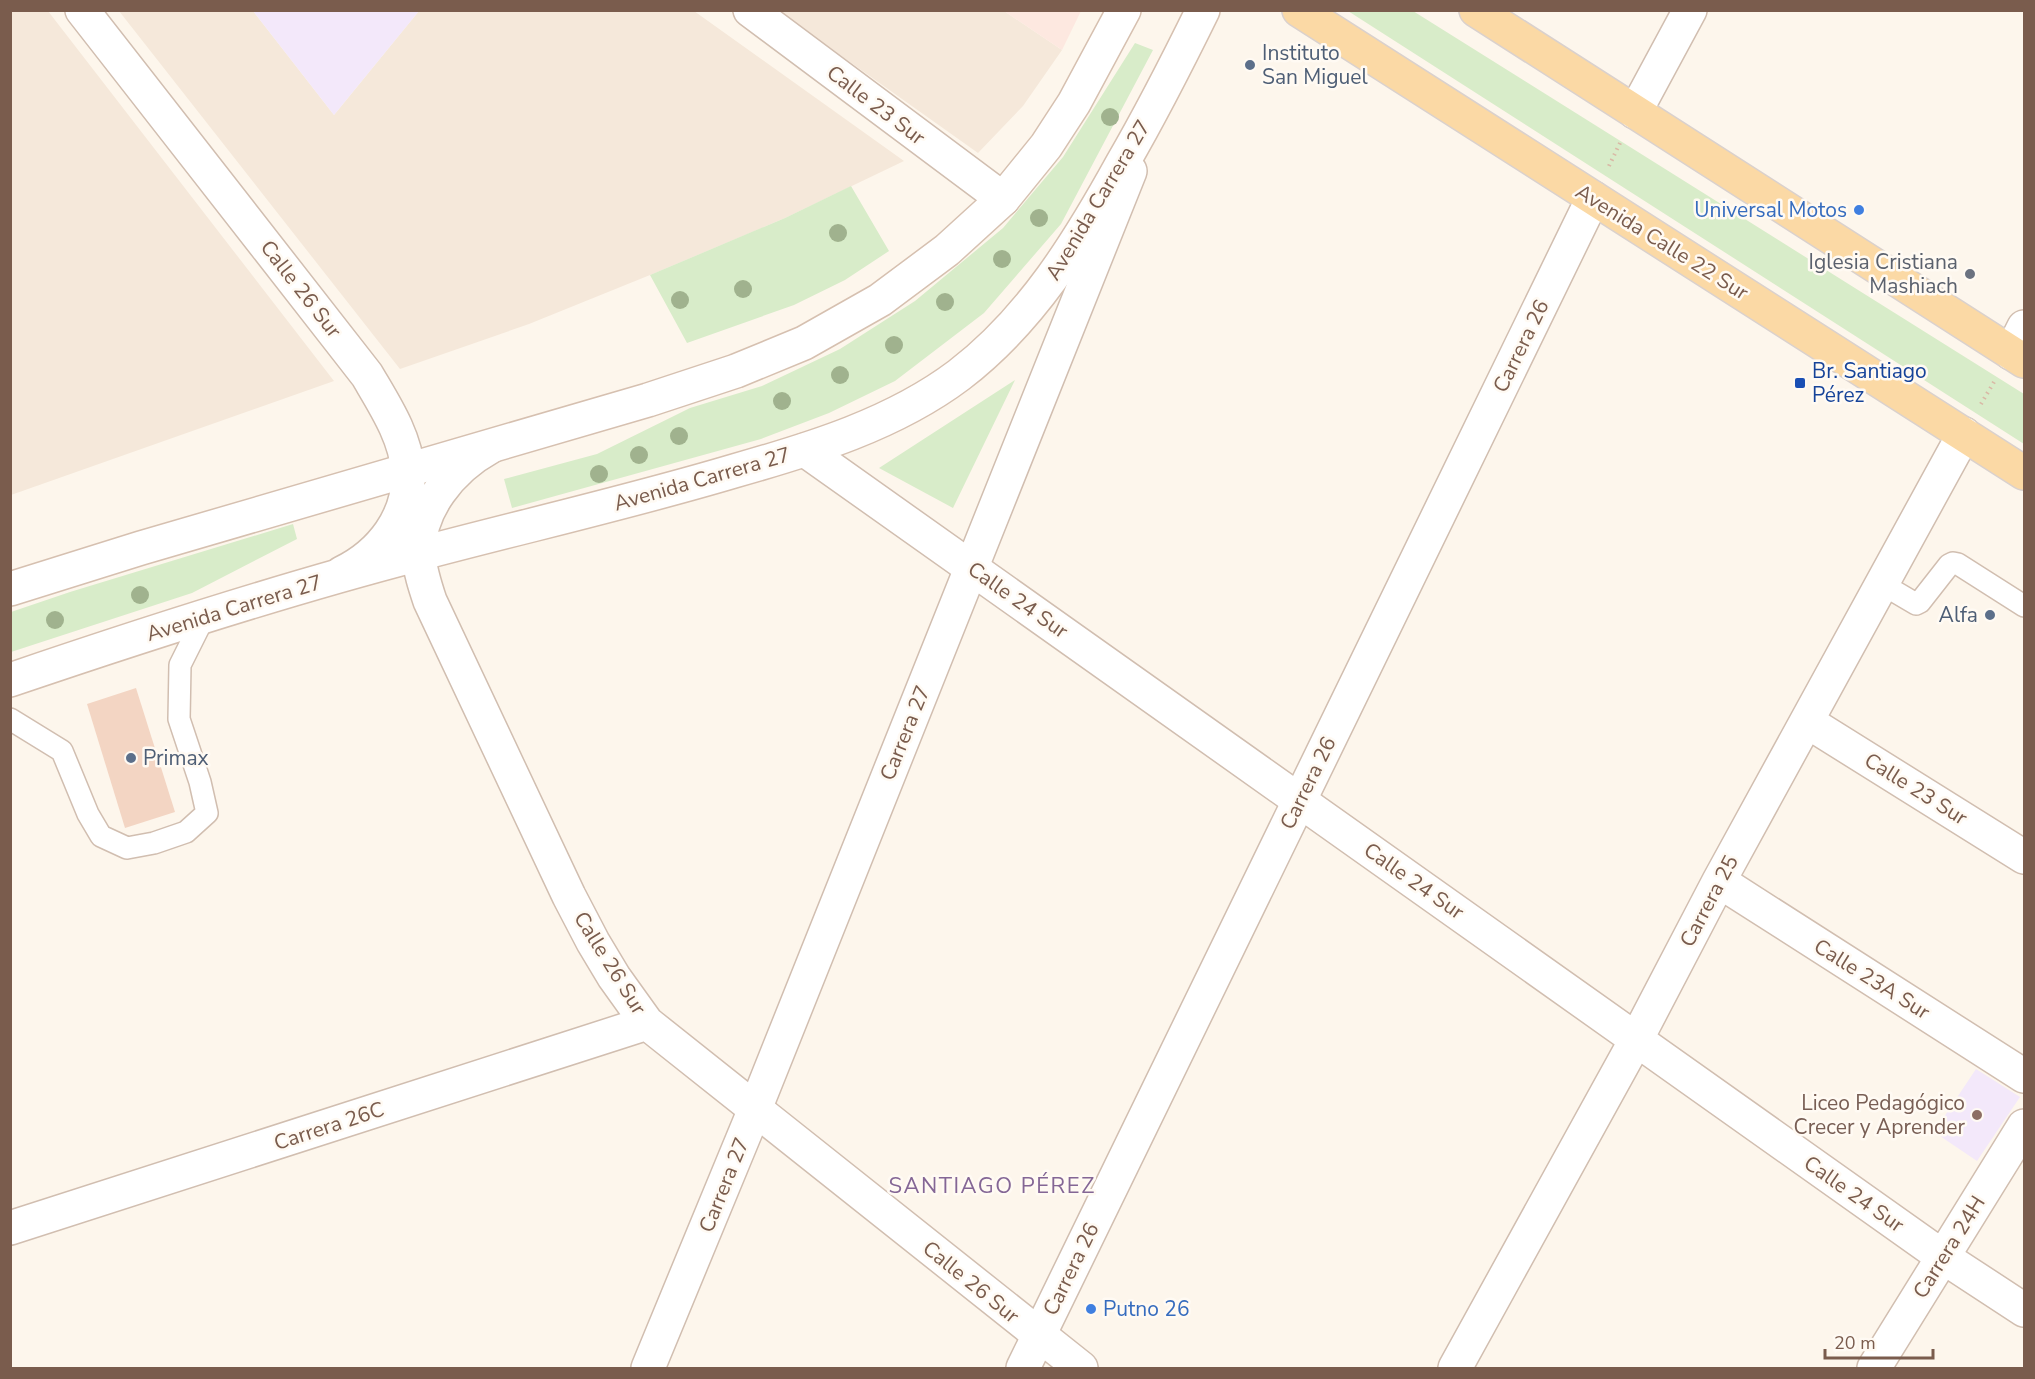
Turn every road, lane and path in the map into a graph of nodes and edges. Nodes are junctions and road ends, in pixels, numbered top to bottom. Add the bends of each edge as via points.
1 (82, 10) edge
2 (750, 10) edge
3 (1124, 10) edge
4 (1203, 10) edge
5 (1299, 10) edge
6 (1476, 10) edge
7 (1690, 10) edge
8 (1160, 98) junction
9 (1635, 112) junction
10 (1593, 198) junction
11 (1003, 200) junction
12 (2020, 347) edge
13 (1964, 434) junction
14 (492, 446) junction
15 (805, 450) junction
16 (408, 470) junction
17 (2025, 473) edge
18 (419, 554) junction
19 (971, 567) junction
20 (333, 578) junction
21 (1882, 584) junction
22 (10, 589) edge
23 (2025, 606) edge
24 (204, 617) junction
25 (10, 680) edge
26 (10, 718) edge
27 (1808, 722) junction
28 (1300, 800) junction
29 (2025, 856) edge
30 (1719, 881) junction
31 (647, 1023) junction
32 (1636, 1040) junction
33 (2025, 1076) edge
34 (755, 1109) junction
35 (2025, 1126) edge
36 (10, 1228) edge
37 (1943, 1257) junction
38 (2025, 1310) edge
39 (1039, 1336) junction
40 (648, 1368) edge
41 (1023, 1368) edge
42 (1081, 1368) edge
43 (1455, 1368) edge
44 (1874, 1368) edge

1 - 16 street, Calle 26 Sur via 368,375 387,408
2 - 11 street, Calle 23 Sur
3 - 11 street via 1074,103
4 - 8 street, Avenida Carrera 27
5 - 10 main road, Avenida Calle 22 Sur
6 - 9 main road
7 - 9 street
8 - 15 street, Avenida Carrera 27 via 1088,225 1043,291 999,339 958,375 913,403
8 - 19 street, Carrera 27
9 - 10 path
9 - 12 main road
10 - 13 main road, Avenida Calle 22 Sur
10 - 28 street, Carrera 26
11 - 14 street via 947,250 880,300 804,344 725,375
12 - 13 path
13 - 17 main road, Avenida Calle 22 Sur
13 - 21 street, Carrera 25
14 - 16 street
14 - 18 street, Calle 26 Sur via 459,468 439,492 425,522
15 - 18 street, Avenida Carrera 27 via 626,502
15 - 19 street, Calle 24 Sur
16 - 20 street, Calle 26 Sur via 404,504 390,534 367,559
16 - 22 street
18 - 20 street, Avenida Carrera 27
18 - 31 street, Calle 26 Sur via 430,601 569,896 592,942
19 - 28 street, Calle 24 Sur
19 - 34 street, Carrera 27
20 - 24 street, Avenida Carrera 27
21 - 23 lane via 1916,604 1953,563
21 - 27 street, Carrera 25
24 - 25 street, Avenida Carrera 27
24 - 26 lane via 180,665 179,719 207,813 186,832 127,848 101,836 62,751
27 - 29 street, Calle 23 Sur
27 - 30 street, Carrera 25
28 - 32 street, Calle 24 Sur
28 - 39 street, Carrera 26
30 - 32 street, Carrera 25
30 - 33 street, Calle 23A Sur
31 - 34 street, Calle 26 Sur
31 - 36 street, Carrera 26C
32 - 37 street, Calle 24 Sur
32 - 43 street, Carrera 25
34 - 39 street, Calle 26 Sur
34 - 40 street, Carrera 27
35 - 37 street, Carrera 24H
37 - 38 street, Calle 24 Sur
37 - 44 street, Carrera 24H
39 - 41 street, Carrera 26
39 - 42 street, Calle 26 Sur

